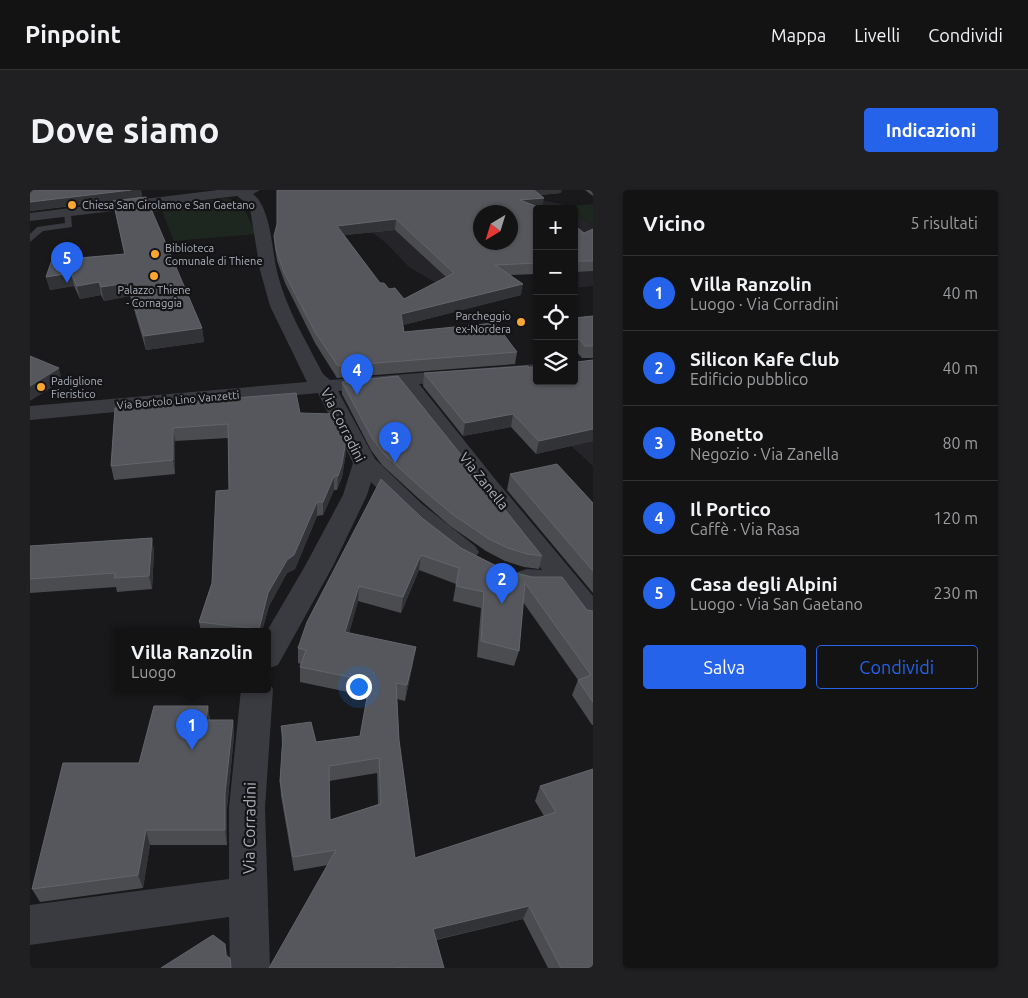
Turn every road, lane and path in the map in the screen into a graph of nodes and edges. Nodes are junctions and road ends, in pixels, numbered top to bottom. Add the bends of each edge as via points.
1 (243, 191) edge
2 (68, 214) junction
3 (30, 217) edge
4 (40, 229) junction
5 (30, 230) edge
6 (30, 239) edge
7 (533, 370) edge
8 (404, 379) junction
9 (326, 386) junction
10 (30, 413) edge
11 (365, 463) junction
12 (566, 580) junction
13 (593, 616) edge
14 (271, 651) edge
15 (257, 693) edge
16 (248, 895) junction
17 (30, 925) edge
18 (250, 968) edge

1 - 2 street
1 - 9 street, Via Corradini via 257,208 268,270 279,306 314,377
2 - 3 street
2 - 4 lane via 69,224
4 - 5 lane
4 - 6 lane
7 - 8 street, Via Bortolo Lino Vanzetti
8 - 9 street, Via Bortolo Lino Vanzetti
8 - 12 street, Via Zanella
9 - 10 street, Via Bortolo Lino Vanzetti
9 - 11 street, Via Corradini
11 - 12 street via 413,510 475,560 521,579
11 - 14 street, Via Corradini via 354,495
12 - 13 street, Via Zanella
15 - 16 street, Via Corradini via 247,808
16 - 17 street
16 - 18 street, Via Corradini

